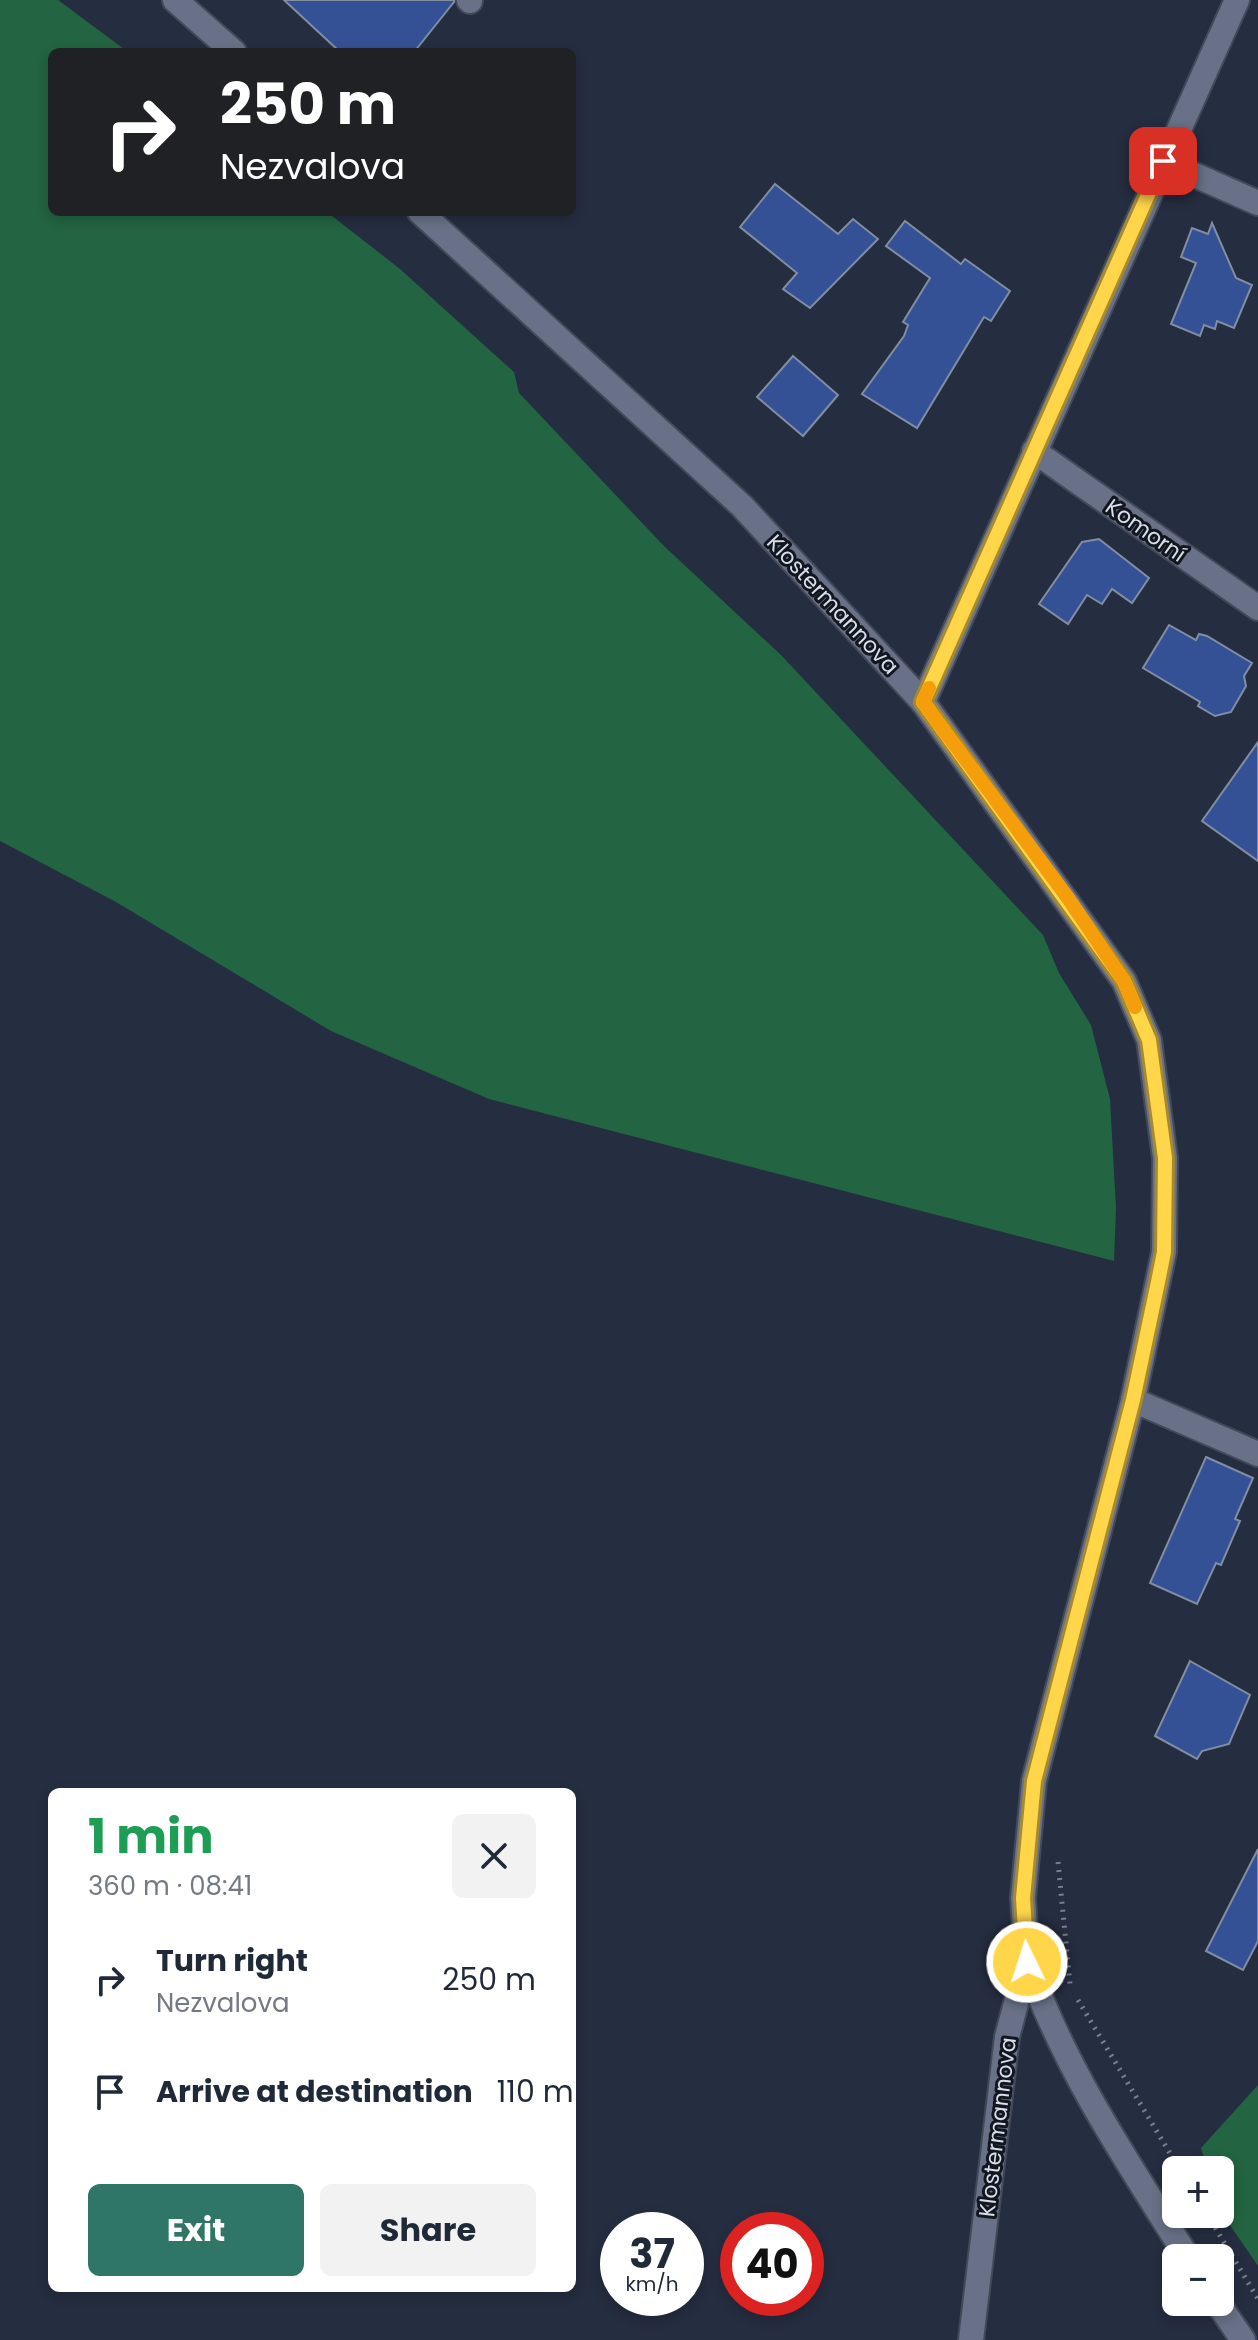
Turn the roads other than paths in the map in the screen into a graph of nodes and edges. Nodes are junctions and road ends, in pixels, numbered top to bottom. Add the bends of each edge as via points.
1 (175, 0) edge
2 (1237, 0) edge
3 (229, 48) edge
4 (1163, 161) junction
5 (1258, 203) edge
6 (424, 216) edge
7 (1034, 451) junction
8 (1258, 608) edge
9 (923, 702) junction
10 (1133, 1400) junction
11 (1258, 1454) edge
12 (1027, 1962) junction
13 (1179, 2244) edge
14 (1227, 2316) edge
15 (971, 2340) edge
16 (1243, 2340) edge

1 - 3 street
2 - 4 street
4 - 5 street
4 - 7 street
6 - 9 street, Klostermannova via 742,506
7 - 8 street, Komorní
7 - 9 street
9 - 10 street, Klostermannova via 1124,981 1149,1040 1165,1158 1164,1252
10 - 11 street
10 - 12 street, Klostermannova via 1034,1781 1023,1898
12 - 13 street via 1048,2023
12 - 15 street, Klostermannova via 1007,2037
14 - 16 street

